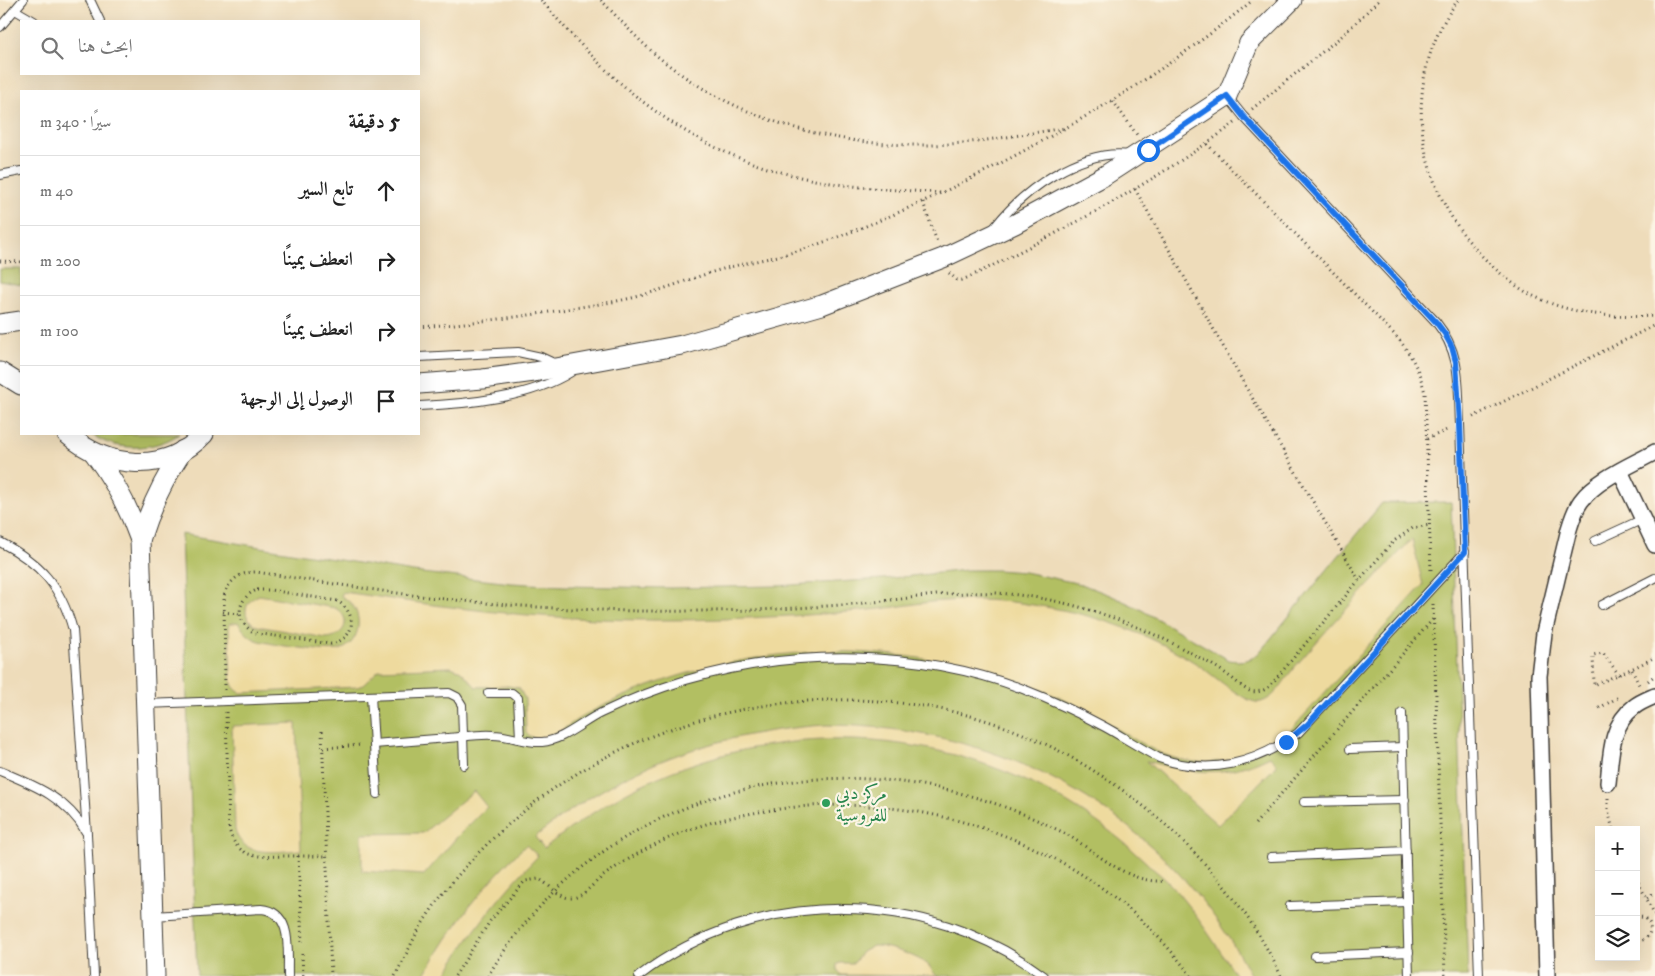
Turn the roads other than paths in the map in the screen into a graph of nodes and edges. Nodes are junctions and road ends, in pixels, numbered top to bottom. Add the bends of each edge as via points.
1 (23, 0) edge
2 (90, 0) edge
3 (1292, 0) edge
4 (15, 10) junction
5 (32, 20) edge
6 (100, 20) edge
7 (0, 27) edge
8 (1227, 96) junction
9 (1137, 156) junction
10 (20, 172) edge
11 (0, 175) edge
12 (985, 239) junction
13 (20, 321) edge
14 (0, 324) edge
15 (420, 357) edge
16 (583, 364) junction
17 (561, 368) junction
18 (0, 372) edge
19 (20, 384) edge
20 (420, 384) edge
21 (420, 406) edge
22 (68, 435) edge
23 (203, 435) edge
24 (183, 450) junction
25 (1655, 452) edge
26 (94, 453) junction
27 (1620, 471) junction
28 (1643, 519) junction
29 (140, 540) junction
30 (1595, 541) dead end
31 (0, 542) edge
32 (1655, 545) edge
33 (1465, 552) junction
34 (1655, 578) edge
35 (1602, 605) dead end
36 (488, 693) dead end
37 (1649, 695) edge
38 (371, 696) junction
39 (144, 704) junction
40 (1402, 713) dead end
41 (464, 737) junction
42 (520, 738) junction
43 (374, 744) junction
44 (1403, 747) junction
45 (1350, 749) dead end
46 (464, 764) dead end
47 (0, 771) edge
48 (1608, 783) road end
49 (377, 794) dead end
50 (1405, 800) junction
51 (1304, 802) dead end
52 (87, 834) junction
53 (1406, 851) junction
54 (1271, 857) dead end
55 (1408, 902) junction
56 (1290, 906) dead end
57 (152, 916) junction
58 (1409, 952) junction
59 (1315, 956) dead end
60 (94, 976) edge
61 (155, 976) edge
62 (288, 976) edge
63 (639, 976) edge
64 (1044, 976) edge
65 (1409, 976) edge
66 (1479, 976) edge
67 (1547, 976) edge

1 - 4 lane
2 - 6 lane
3 - 8 street via 1249,43
4 - 5 lane
4 - 7 lane
8 - 9 street
8 - 33 lane via 1445,334 1452,347 1460,424
9 - 12 street via 1060,201
9 - 12 lane via 1100,156 1076,164 1022,199
10 - 11 lane
12 - 16 street via 822,305 682,345
13 - 14 street
15 - 17 lane via 518,352 541,357
16 - 17 street
16 - 21 lane via 551,383 515,394
17 - 20 street
18 - 19 street
22 - 26 street
23 - 24 street
24 - 26 street via 169,457 139,463
24 - 29 street via 153,502
25 - 27 street
26 - 29 street via 116,486
27 - 28 street
27 - 67 street via 1590,490 1572,516 1541,654
28 - 30 lane
28 - 32 street
29 - 39 street
31 - 52 lane via 42,570 68,613 73,630
33 - 42 lane via 1298,733 1264,753 1224,766 1197,767 1159,758 1080,714 990,678 929,664 874,659 809,659 696,677 640,696 552,740 541,742
33 - 66 lane
34 - 35 lane
36 - 42 lane via 512,693 518,698
37 - 48 street via 1620,721 1613,741
38 - 39 lane
38 - 41 lane via 454,694 462,705
38 - 43 lane
39 - 57 street
40 - 44 lane
41 - 42 lane via 493,735
41 - 43 lane
41 - 46 lane
43 - 49 lane
44 - 45 lane
44 - 50 lane
47 - 52 lane via 60,801
50 - 51 lane
50 - 53 lane
52 - 60 lane
53 - 54 lane
53 - 55 lane
55 - 56 lane
55 - 58 lane
57 - 61 street
57 - 62 lane via 261,909 273,912 285,926
58 - 59 lane
58 - 65 lane
63 - 64 lane via 690,944 741,924 793,912 839,908 909,915 956,928 1007,952

